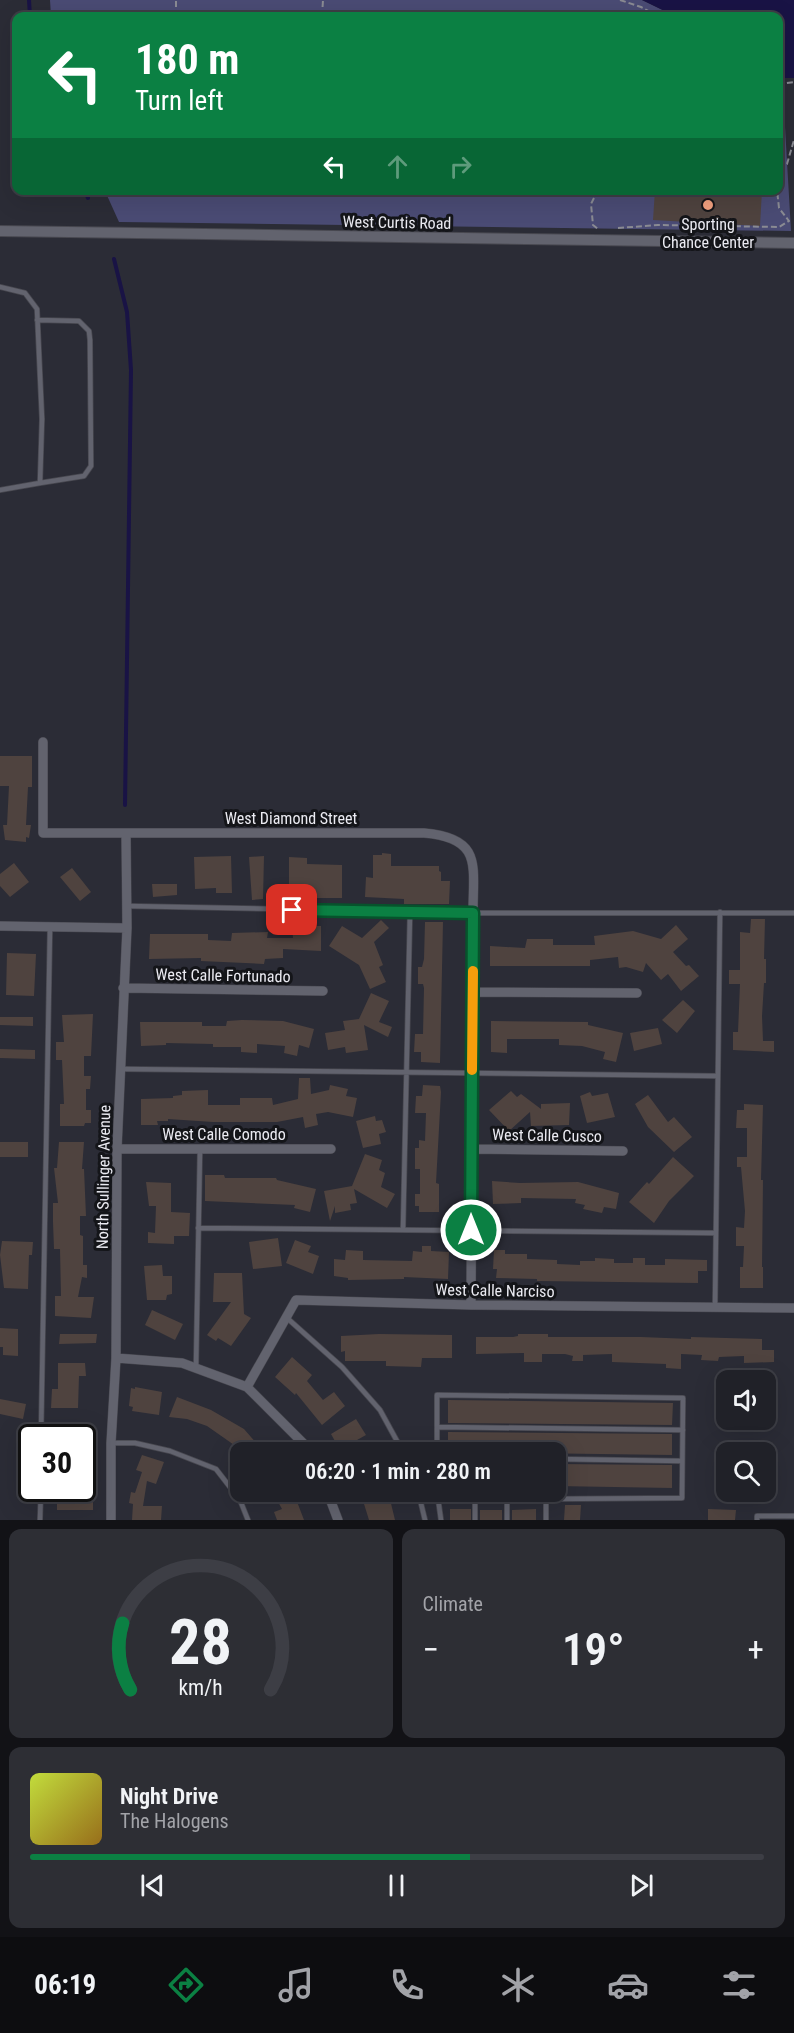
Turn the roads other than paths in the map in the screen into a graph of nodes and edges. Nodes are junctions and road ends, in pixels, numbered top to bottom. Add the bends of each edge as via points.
1 (0, 231) edge
2 (794, 243) edge
3 (0, 287) edge
4 (37, 320) junction
5 (40, 483) junction
6 (0, 490) edge
7 (43, 742) dead end
8 (126, 834) junction
9 (127, 906) junction
10 (720, 912) junction
11 (410, 913) junction
12 (473, 913) junction
13 (794, 913) edge
14 (0, 926) edge
15 (50, 927) junction
16 (126, 928) junction
17 (123, 988) junction
18 (323, 991) dead end
19 (473, 992) junction
20 (637, 993) dead end
21 (119, 1069) junction
22 (406, 1072) junction
23 (472, 1073) junction
24 (718, 1076) junction
25 (200, 1148) junction
26 (117, 1149) junction
27 (330, 1149) dead end
28 (471, 1149) junction
29 (623, 1151) dead end
30 (198, 1228) junction
31 (403, 1230) junction
32 (471, 1230) junction
33 (716, 1233) junction
34 (471, 1305) junction
35 (715, 1308) junction
36 (794, 1308) edge
37 (286, 1318) junction
38 (116, 1358) junction
39 (196, 1368) junction
40 (247, 1387) junction
41 (41, 1424) edge
42 (437, 1427) junction
43 (683, 1430) junction
44 (302, 1442) edge
45 (398, 1442) edge
46 (436, 1442) edge
47 (111, 1443) junction
48 (566, 1460) edge
49 (682, 1461) junction
50 (566, 1499) edge
51 (40, 1502) edge
52 (331, 1502) edge
53 (421, 1502) edge
54 (439, 1502) edge
55 (475, 1502) edge
56 (507, 1502) edge
57 (546, 1502) edge
58 (794, 1516) edge
59 (40, 1520) edge
60 (111, 1520) edge
61 (248, 1520) edge
62 (338, 1520) edge
63 (426, 1520) edge
64 (441, 1520) edge
65 (475, 1520) edge
66 (507, 1520) edge
67 (546, 1520) edge
68 (757, 1520) edge

1 - 2 street, West Curtis Road
3 - 4 lane via 26,293 37,309
4 - 5 lane via 42,419
4 - 5 lane via 79,321 89,331 90,340 91,466 84,476
5 - 6 lane
7 - 8 street, West Diamond Street via 43,833
8 - 9 street, North Sullinger Avenue
8 - 12 street, West Diamond Street via 442,834 456,838 468,850
9 - 11 lane
9 - 16 street, North Sullinger Avenue
10 - 12 lane
10 - 13 lane
10 - 24 lane
11 - 12 lane
11 - 22 lane
12 - 19 street
14 - 15 street
15 - 16 street
15 - 41 lane
16 - 17 street, North Sullinger Avenue
17 - 18 street, West Calle Fortunado
17 - 21 street, North Sullinger Avenue
19 - 20 street
19 - 23 street
21 - 22 lane
21 - 26 street, North Sullinger Avenue
22 - 23 lane
22 - 31 lane
23 - 24 lane
23 - 28 street
24 - 33 lane
25 - 26 street, West Calle Comodo
25 - 27 street, West Calle Comodo
25 - 30 lane
26 - 38 street, North Sullinger Avenue
28 - 29 street, West Calle Cusco
28 - 32 street
30 - 31 lane
30 - 39 lane
31 - 32 lane
32 - 33 lane
32 - 34 street
33 - 35 lane
34 - 35 street, West Calle Narciso
34 - 37 street, West Calle Narciso via 296,1300
35 - 36 street, West Calle Narciso
37 - 40 street, West Calle Narciso
37 - 45 lane via 342,1367 380,1410
38 - 39 street via 182,1363
38 - 47 street, North Sullinger Avenue
39 - 40 street
40 - 44 street
42 - 43 lane
42 - 43 lane via 437,1395 683,1398
42 - 46 lane
43 - 49 lane
47 - 60 street, North Sullinger Avenue
47 - 61 lane via 135,1443 170,1451 216,1469 240,1500
48 - 49 lane
49 - 50 lane via 682,1498
51 - 59 lane
52 - 62 street
53 - 63 lane
54 - 64 lane
55 - 65 lane
56 - 66 lane
57 - 67 lane
58 - 68 lane via 758,1516

